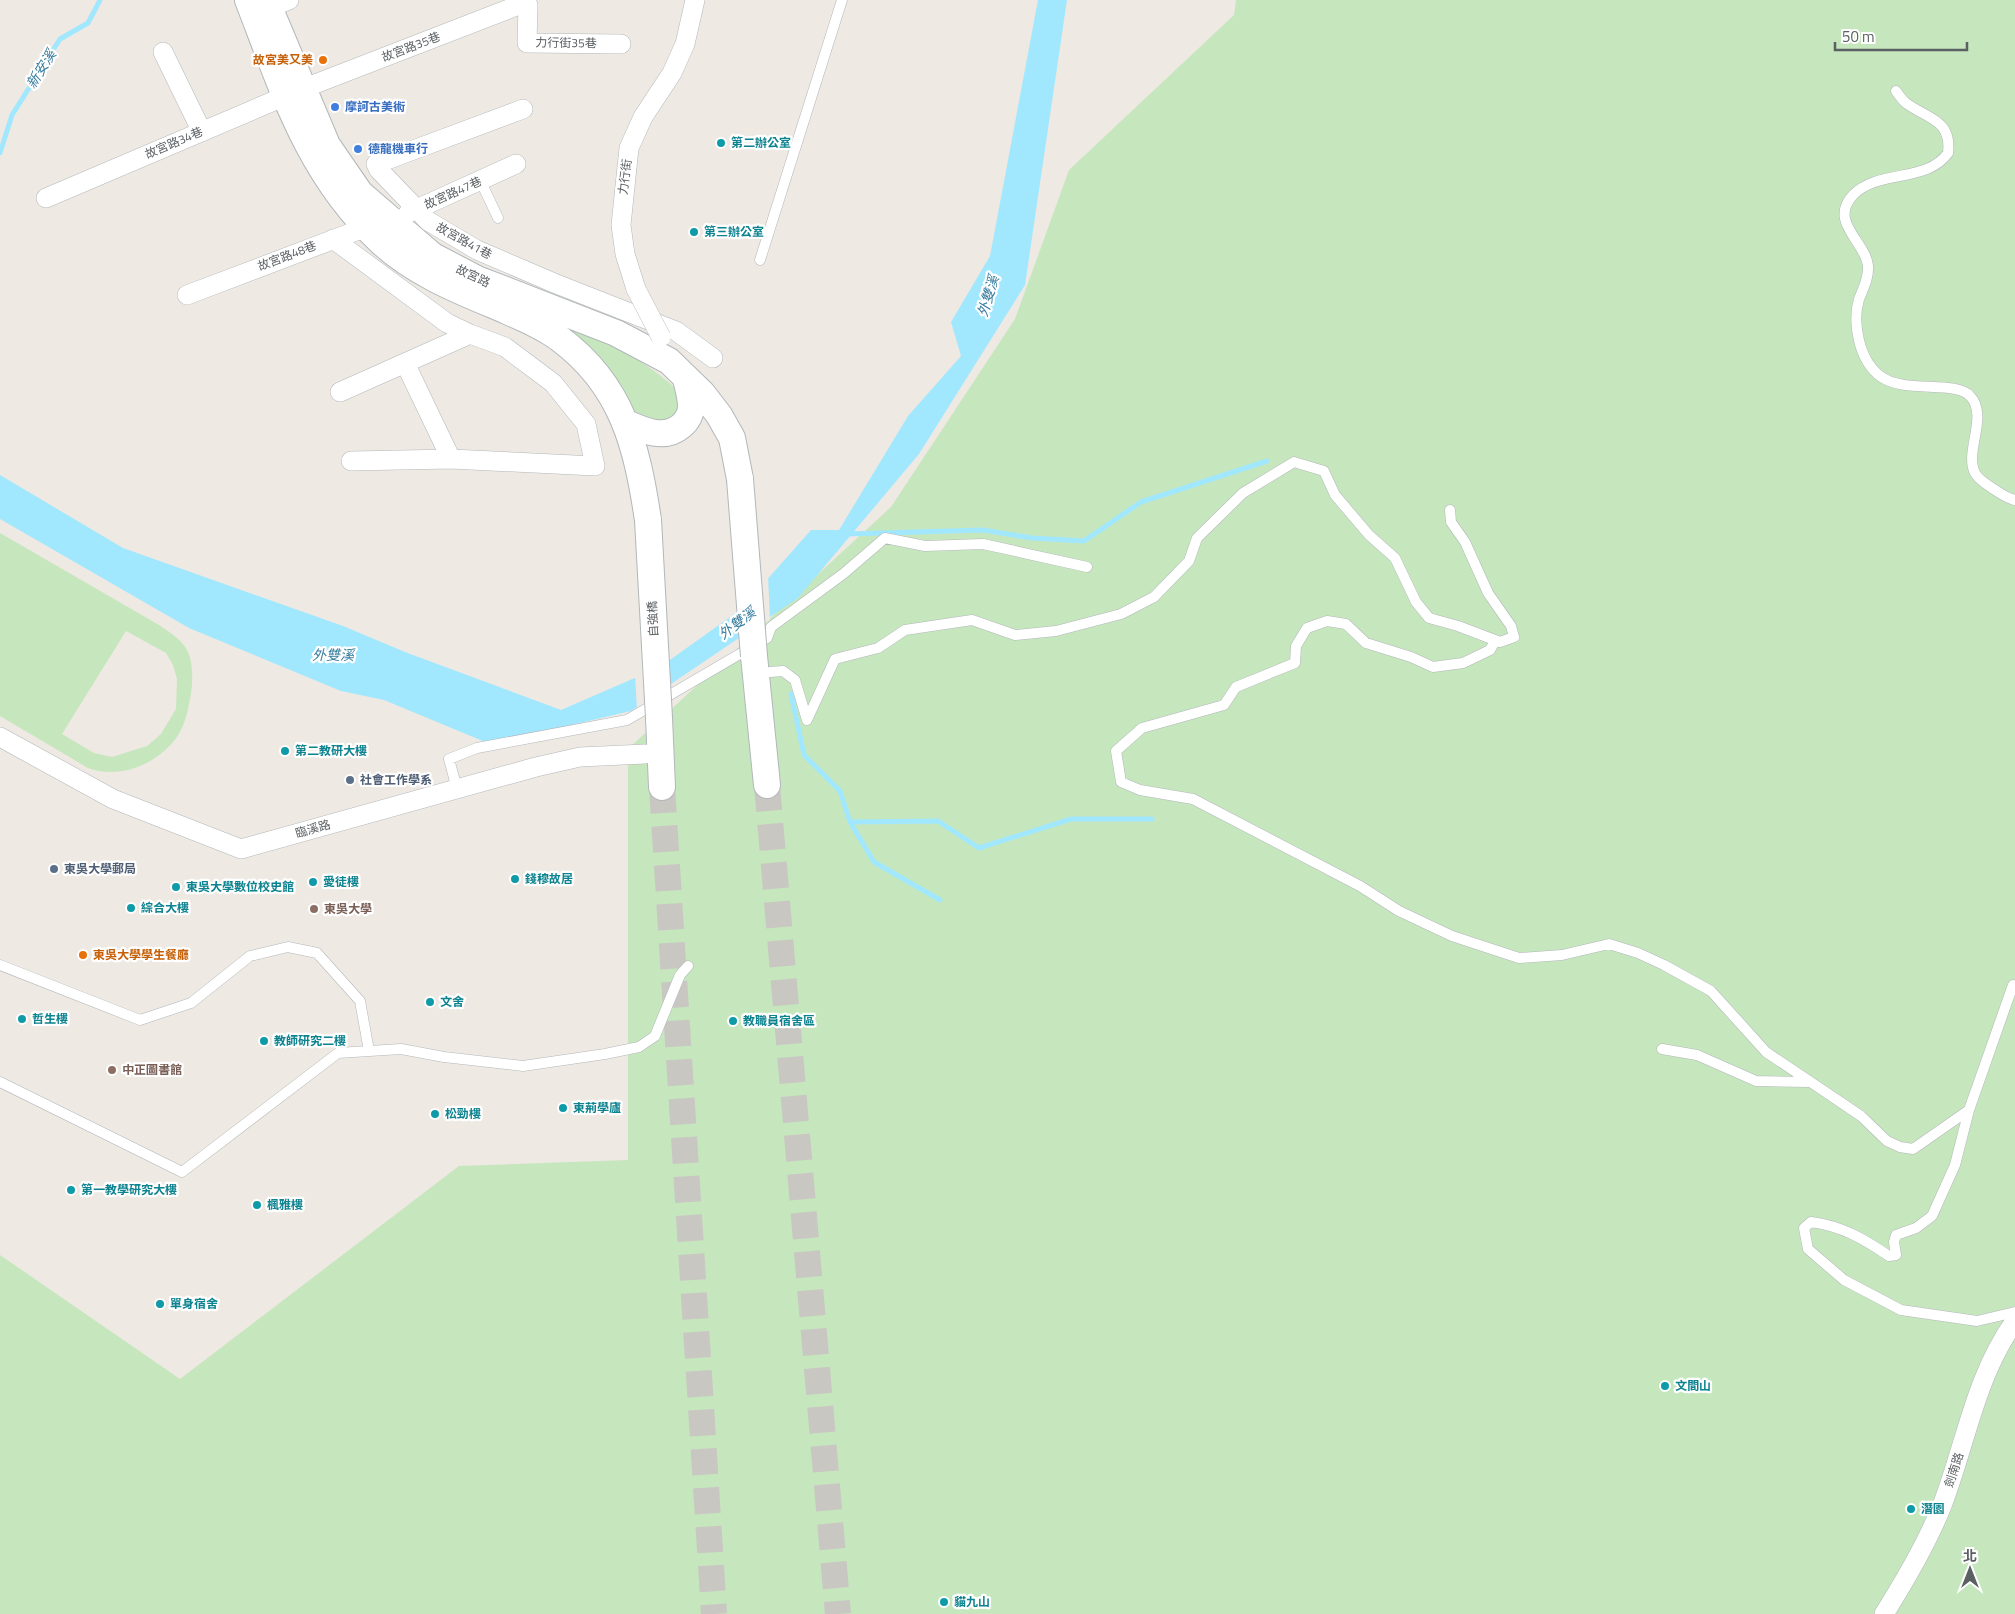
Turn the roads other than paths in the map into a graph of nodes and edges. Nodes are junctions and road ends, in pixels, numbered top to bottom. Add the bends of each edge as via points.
1 (695, 0) edge
2 (842, 0) edge
3 (268, 2) edge
4 (519, 3) edge
5 (622, 44) dead end
6 (163, 52) dead end
7 (1896, 91) dead end
8 (294, 93) junction
9 (523, 109) dead end
10 (202, 132) junction
11 (516, 164) dead end
12 (480, 180) junction
13 (46, 198) dead end
14 (418, 209) junction
15 (498, 218) dead end
16 (378, 223) junction
17 (333, 239) junction
18 (760, 260) dead end
19 (186, 295) dead end
20 (470, 334) junction
21 (713, 358) dead end
22 (672, 359) junction
23 (405, 363) junction
24 (340, 392) dead end
25 (626, 424) junction
26 (451, 459) junction
27 (351, 461) dead end
28 (2015, 500) edge
29 (1450, 510) dead end
30 (648, 520) joint
31 (1087, 567) dead end
32 (1495, 641) junction
33 (762, 664) junction
34 (0, 737) edge
35 (645, 754) dead end
36 (767, 784) tunnel mouth
37 (662, 787) tunnel mouth
38 (458, 789) junction
39 (0, 965) edge
40 (688, 966) dead end
41 (2013, 986) dead end
42 (1662, 1050) dead end
43 (370, 1051) junction
44 (0, 1082) edge
45 (1811, 1082) junction
46 (1969, 1110) junction
47 (2015, 1312) edge
48 (2015, 1322) edge
49 (1884, 1614) edge

1 - 22 street, 力行街, bridge via 685,44 629,148 621,225 625,254 636,289
2 - 18 lane
3 - 8 main road, 故宮路
4 - 5 street, 力行街35巷 via 528,5 527,43
4 - 8 street, 故宮路35巷
6 - 10 street
7 - 28 lane via 1906,102 1941,123 1948,134 1948,153 1933,167 1875,183 1859,189 1851,197 1846,224 1865,253 1868,268 1856,315 1859,342 1866,360 1879,376 1894,385 1969,394 1976,404 1972,463 1975,473 1985,483
8 - 10 street, 故宮路34巷
8 - 16 main road, 故宮路
9 - 14 street, 故宮路41巷 via 376,164
10 - 13 street, 故宮路34巷
11 - 12 street, 故宮路47巷
12 - 14 street, 故宮路47巷
12 - 15 lane
14 - 16 street, 故宮路47巷
14 - 21 street, 故宮路41巷 via 428,221 477,250 676,331
16 - 17 street, 故宮路48巷
16 - 22 main road, 故宮路 via 477,279 616,333
16 - 25 main road, 故宮路 via 383,243 421,270 560,339 590,366 612,396
17 - 19 street, 故宮路48巷
17 - 20 street via 447,323
20 - 23 street
20 - 26 street via 505,347 553,383 586,424 595,466
22 - 25 main road via 692,407 687,421 674,432 660,434
22 - 33 main road, 故宮路, bridge via 702,393 732,438 740,479
23 - 24 street
23 - 26 street
25 - 30 main road, 故宮路 via 640,464
26 - 27 street
29 - 32 lane via 1452,522 1465,542 1488,593 1511,626 1514,637
30 - 37 main road, 自強橋, bridge
31 - 38 lane via 983,544 925,546 885,538 843,574 771,627 767,638 627,720 477,748 449,759
32 - 33 lane via 1429,618 1416,602 1395,558 1335,495 1324,471 1294,462 1243,492 1197,538 1189,561 1154,597 1121,614 1056,631 1015,635 972,620 905,630 878,648 835,659 807,720 794,680 783,670
32 - 45 lane via 1490,650 1463,664 1433,667 1366,643 1346,624 1327,621 1307,628 1296,646 1295,663 1236,687 1224,705 1142,728 1116,751 1121,782 1140,790 1193,799 1360,886 1399,911 1452,936 1519,958 1562,955 1609,944 1638,953 1712,991 1766,1052
33 - 36 main road
34 - 38 street, 臨溪路 via 113,799 241,849
35 - 38 street, 臨溪路 via 580,757
39 - 43 lane via 140,1020 190,1003 250,956 288,947 316,952 360,1001
40 - 43 lane via 680,975 655,1036 639,1047 523,1066 401,1049
41 - 46 lane
42 - 45 lane via 1697,1055 1756,1082
43 - 44 lane via 338,1053 182,1172
45 - 46 lane via 1861,1116 1887,1141 1900,1147 1913,1149
46 - 47 lane via 1955,1165 1932,1216 1916,1228 1896,1234 1896,1254 1889,1256 1862,1237 1830,1224 1811,1222 1804,1228 1808,1249 1844,1280 1901,1310 1977,1321
48 - 49 street, 劍南路 via 1995,1353 1943,1503 1908,1576

